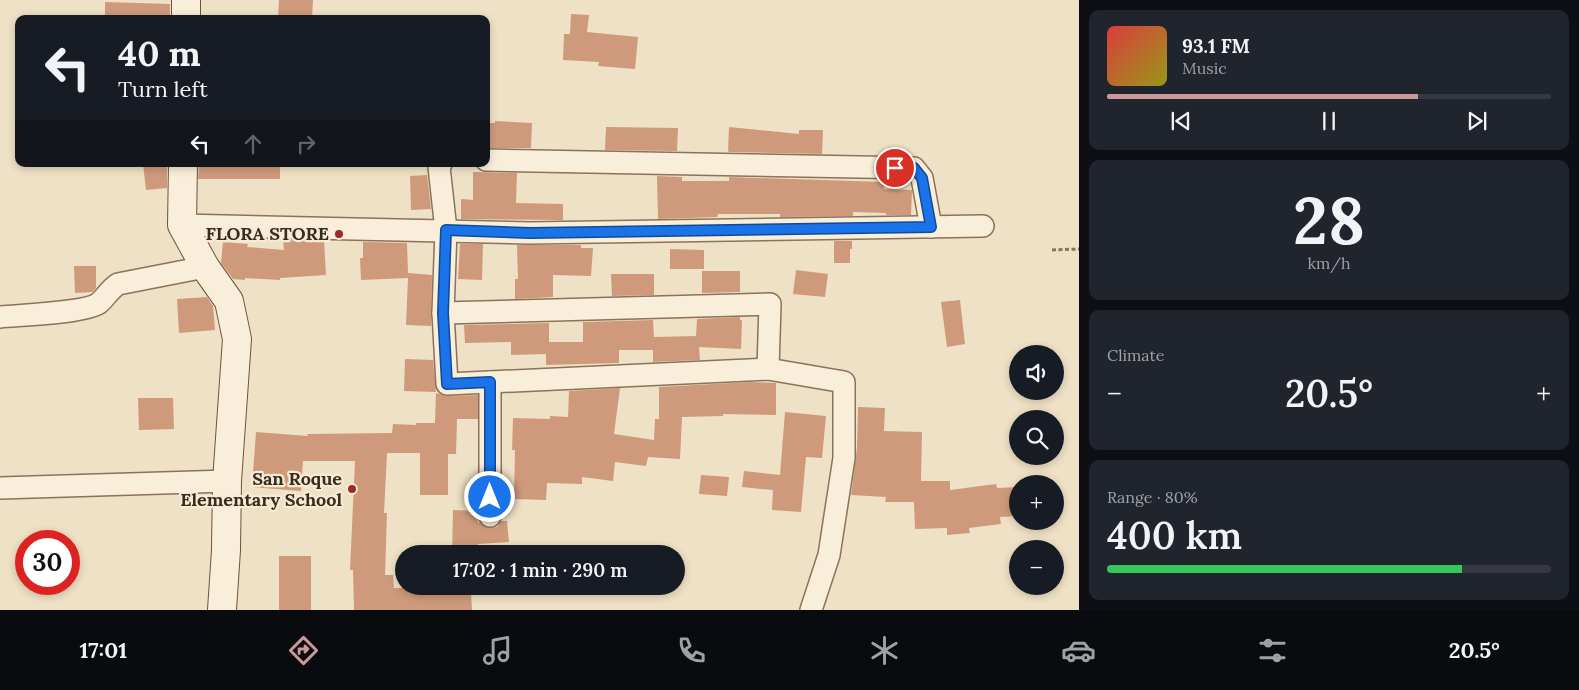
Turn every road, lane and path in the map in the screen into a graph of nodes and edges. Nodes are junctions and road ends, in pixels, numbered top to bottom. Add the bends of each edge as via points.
1 (186, 0) edge
2 (186, 15) edge
3 (490, 160) edge
4 (183, 167) edge
5 (438, 167) edge
6 (182, 225) junction
7 (983, 226) dead end
8 (931, 227) junction
9 (446, 230) junction
10 (1079, 249) edge
11 (1052, 250) dead end
12 (205, 268) junction
13 (443, 313) junction
14 (0, 317) edge
15 (768, 369) junction
16 (490, 382) junction
17 (227, 480) junction
18 (0, 488) edge
19 (490, 516) dead end
20 (222, 610) edge
21 (811, 610) edge

1 - 2 street
3 - 8 street via 914,168 922,178
4 - 6 street
5 - 9 street
6 - 9 street
6 - 12 street
7 - 8 street
8 - 9 street via 530,233
9 - 13 street
10 - 11 path
12 - 14 street via 118,284 98,304 64,312
12 - 17 street via 229,301 237,339
13 - 15 street via 770,304
13 - 16 street via 447,384
15 - 16 street
15 - 21 street via 844,382 844,458 829,555
16 - 19 street
17 - 18 street
17 - 20 street

